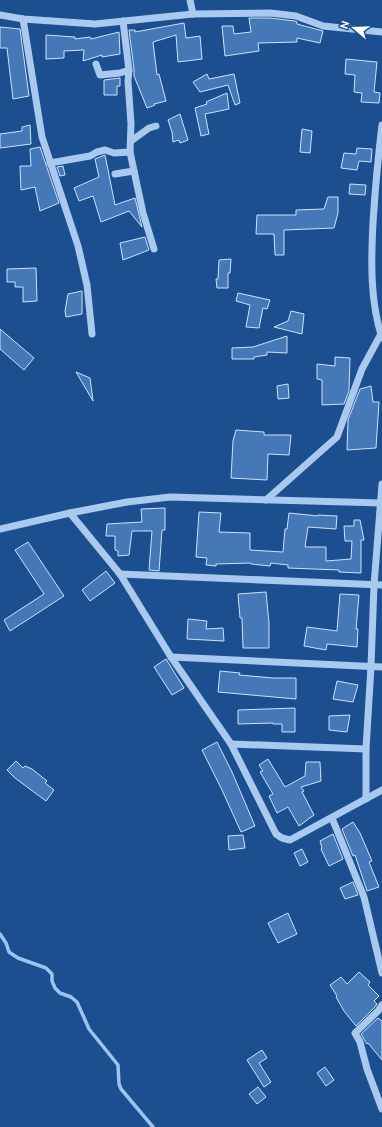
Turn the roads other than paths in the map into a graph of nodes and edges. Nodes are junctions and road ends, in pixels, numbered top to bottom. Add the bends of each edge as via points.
1 (190, 0) edge
2 (193, 14) junction
3 (0, 15) edge
4 (23, 19) junction
5 (123, 21) junction
6 (382, 32) edge
7 (96, 64) dead end
8 (129, 70) junction
9 (382, 125) edge
10 (156, 126) dead end
11 (131, 141) junction
12 (130, 152) junction
13 (50, 163) junction
14 (134, 171) junction
15 (114, 174) dead end
16 (154, 249) dead end
17 (92, 334) dead end
18 (381, 336) edge
19 (382, 484) edge
20 (266, 500) junction
21 (381, 503) edge
22 (70, 513) junction
23 (0, 529) edge
24 (120, 574) junction
25 (374, 585) junction
26 (382, 585) edge
27 (171, 656) junction
28 (371, 666) junction
29 (382, 667) edge
30 (231, 744) junction
31 (366, 750) junction
32 (382, 790) edge
33 (366, 799) junction
34 (332, 818) junction
35 (382, 973) edge
36 (382, 1005) edge
37 (382, 1109) edge

1 - 2 street
2 - 5 street
2 - 6 street via 270,13 296,16 323,26
3 - 4 street
4 - 5 street via 95,24
4 - 13 street via 42,137
5 - 8 street
7 - 8 street via 100,75
8 - 11 street
9 - 18 street via 376,175 372,257 372,279
10 - 11 street
11 - 12 street
12 - 13 street via 114,153 105,150 90,156
12 - 14 street
13 - 17 street via 78,246 87,285
14 - 15 street
14 - 16 street
18 - 20 street via 362,369 337,437
19 - 21 street
20 - 21 street
20 - 22 street via 170,497
21 - 25 street
22 - 23 street
22 - 24 street
24 - 25 street
24 - 27 street
25 - 26 street
25 - 28 street
27 - 28 street
27 - 30 street
28 - 29 street
28 - 31 street
30 - 31 street
30 - 34 street via 276,834 290,840
31 - 33 street
32 - 33 street
33 - 34 street
34 - 35 street via 364,897
36 - 37 street via 355,1033

